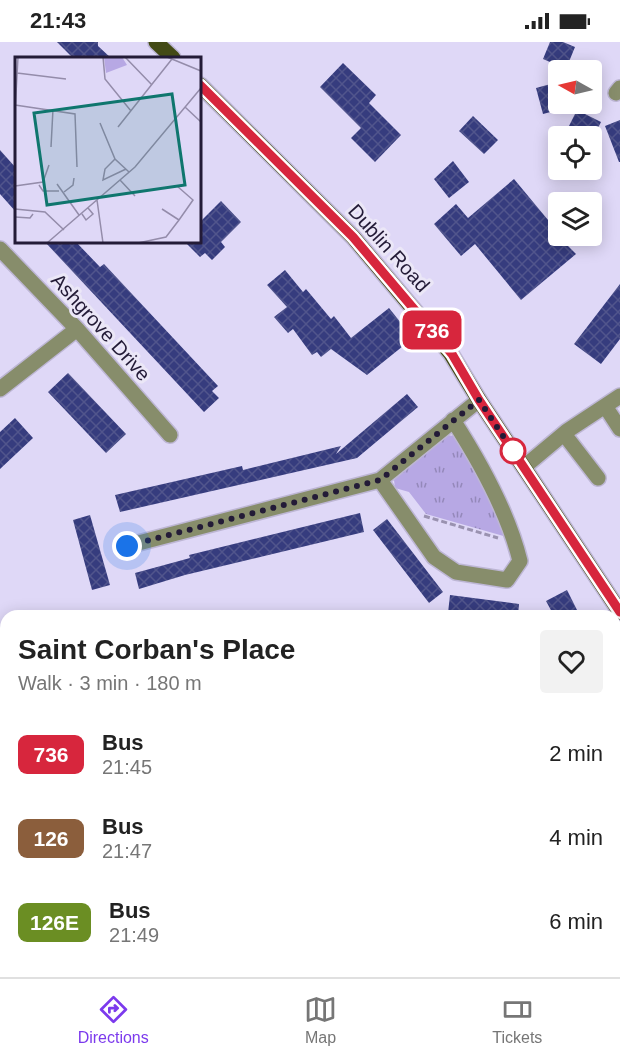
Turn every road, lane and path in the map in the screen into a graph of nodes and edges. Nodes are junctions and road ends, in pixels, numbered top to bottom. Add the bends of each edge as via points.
1 (156, 42) edge
2 (172, 57) edge
3 (201, 86) edge
4 (0, 249) edge
5 (77, 329) junction
6 (0, 388) edge
7 (620, 396) edge
8 (479, 400) junction
9 (605, 406) junction
10 (453, 420) junction
11 (620, 429) edge
12 (564, 434) junction
13 (170, 435) dead end
14 (524, 467) junction
15 (598, 478) dead end
16 (380, 480) junction
17 (399, 509) junction
18 (515, 543) junction
19 (127, 546) dead end
20 (619, 610) edge

1 - 2 main road
3 - 8 main road, Dublin Road via 380,267 452,354
4 - 5 street, Ashgrove Drive
5 - 6 street
5 - 13 street, Ashgrove Drive
7 - 9 street
8 - 10 street
8 - 14 main road, Dublin Road
9 - 11 street
9 - 12 street
10 - 16 street
10 - 18 street via 481,463
12 - 14 street
12 - 15 street
14 - 20 main road, Dublin Road
16 - 17 street
16 - 19 street
17 - 18 path
17 - 18 street via 434,557 456,572 507,580 520,561

